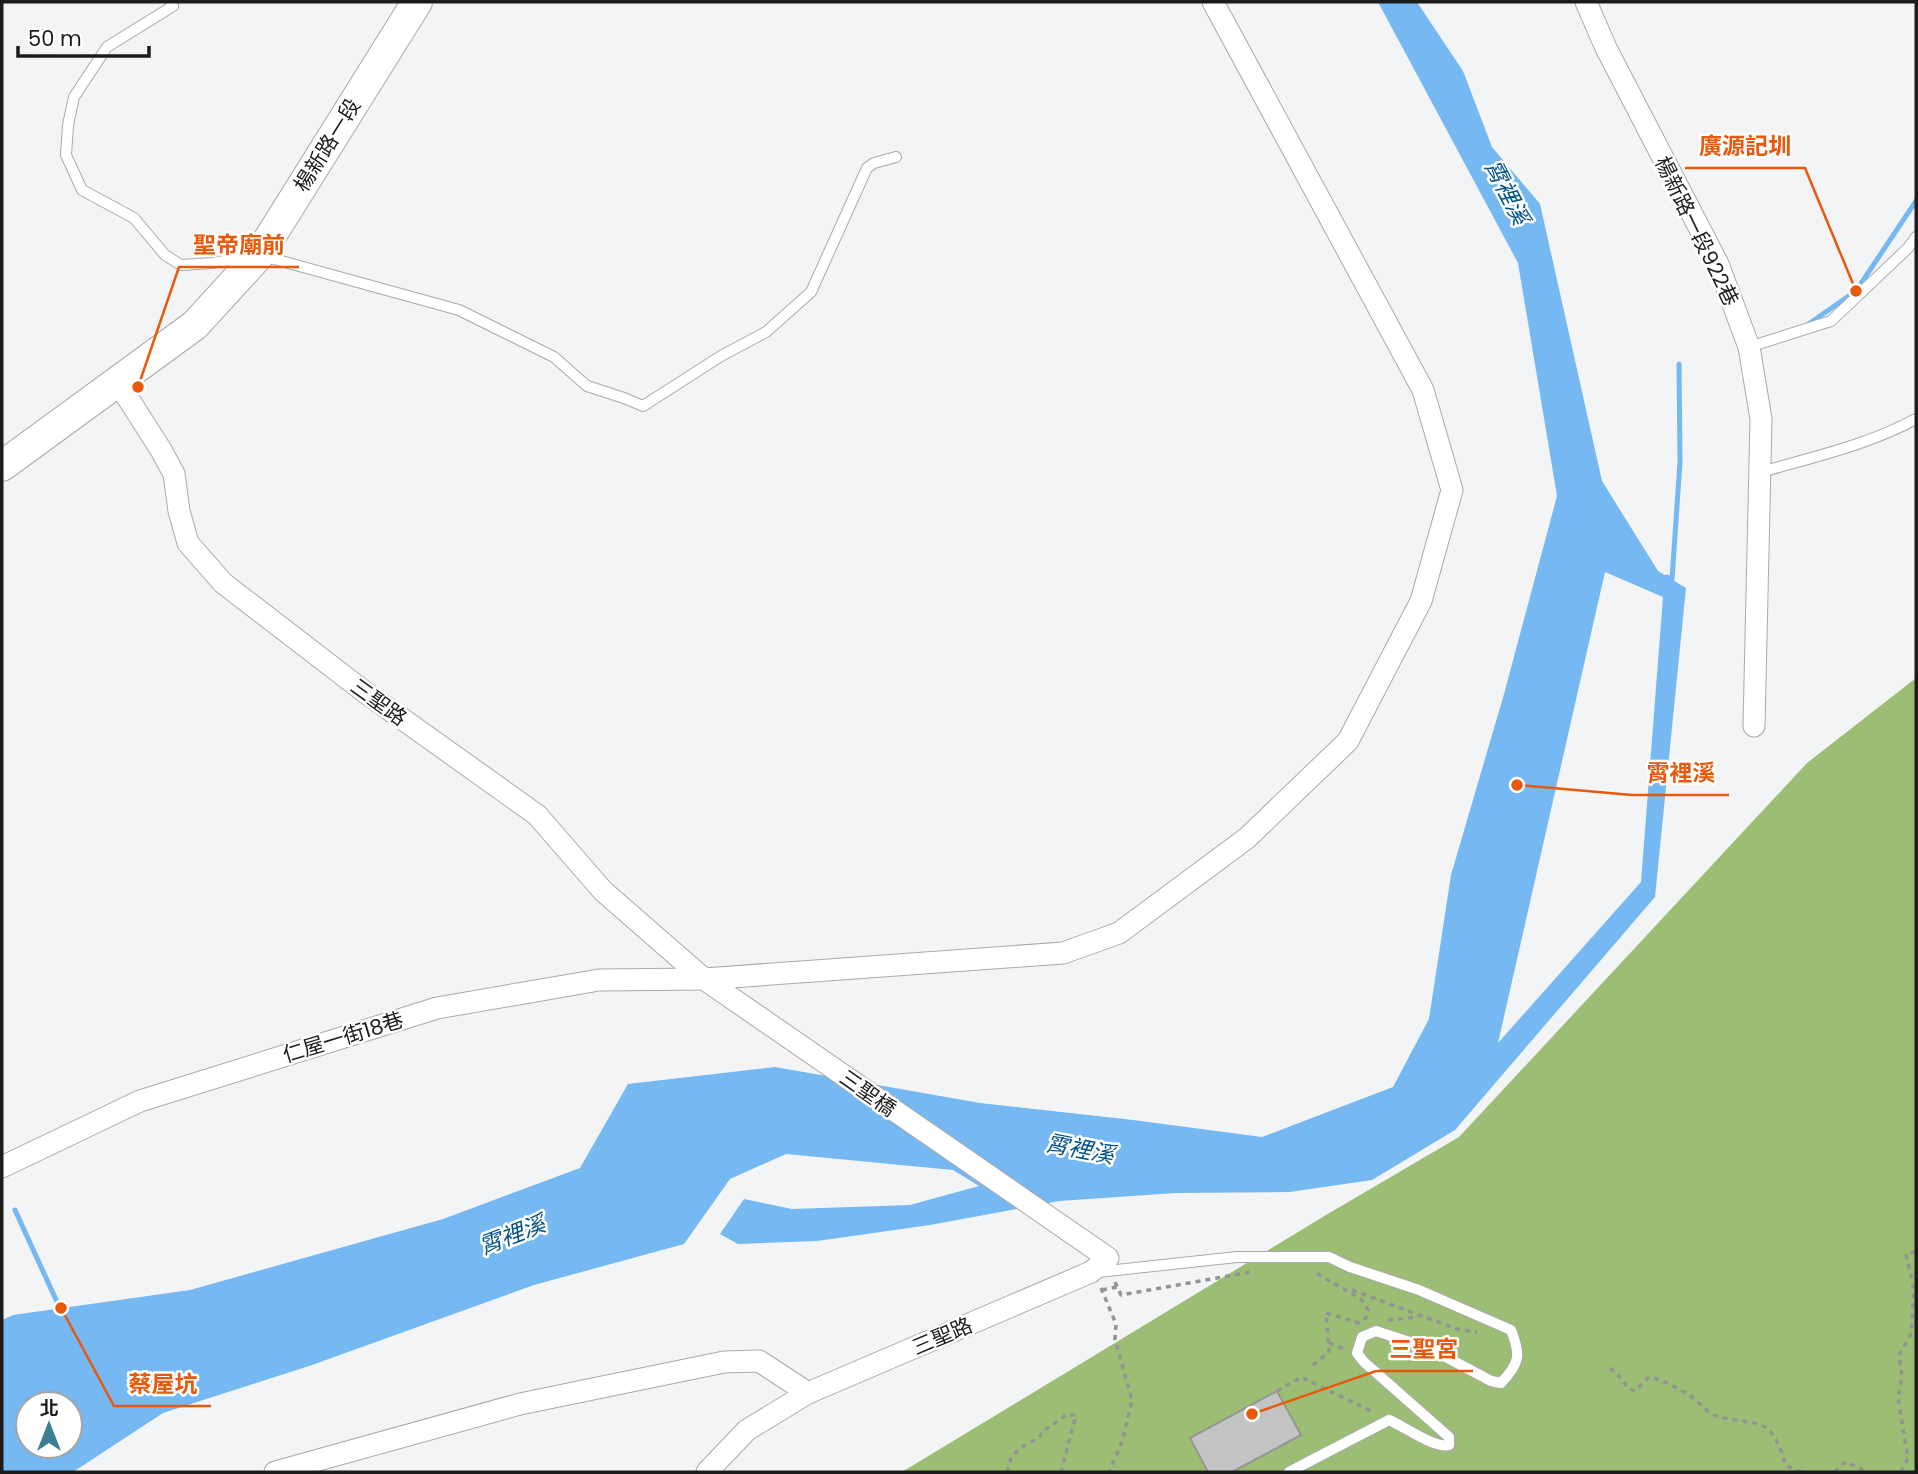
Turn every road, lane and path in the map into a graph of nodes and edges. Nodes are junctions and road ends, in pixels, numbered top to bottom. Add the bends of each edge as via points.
1 (171, 2) edge
2 (417, 2) edge
3 (1213, 2) edge
4 (1586, 2) edge
5 (896, 157) dead end
6 (1916, 237) edge
7 (259, 255) junction
8 (1749, 347) junction
9 (117, 381) junction
10 (1916, 419) edge
11 (2, 466) edge
12 (1761, 472) junction
13 (1754, 726) dead end
14 (704, 979) junction
15 (2, 1167) edge
16 (1916, 1252) edge
17 (1308, 1269) dead end
18 (1262, 1270) dead end
19 (1104, 1277) junction
20 (1117, 1287) junction
21 (1343, 1287) junction
22 (1511, 1330) junction
23 (1313, 1366) dead end
24 (1610, 1368) dead end
25 (1277, 1391) dead end
26 (808, 1393) junction
27 (1389, 1420) junction
28 (275, 1472) edge
29 (707, 1472) edge
30 (1007, 1472) edge
31 (1061, 1472) edge
32 (1109, 1472) edge
33 (1289, 1472) edge
34 (1802, 1472) edge
35 (1835, 1472) edge
36 (1863, 1472) edge
37 (1901, 1472) edge

1 - 7 lane via 173,6 107,47 74,97 66,155 82,190 134,218 165,255 181,265
2 - 7 main road, 楊新路一段
3 - 14 street, 仁屋一街18巷 via 1423,390 1452,490 1421,601 1373,694 1348,741 1247,838 1119,933 1063,953
4 - 8 street, 楊新路一段922巷 via 1718,264
5 - 7 lane via 867,168 811,292 766,332 643,407 587,386 554,357 459,310
6 - 8 lane via 1831,321
7 - 9 main road, 楊新路一段 via 195,325
8 - 12 street, 楊新路一段922巷 via 1761,419
9 - 11 main road, 楊新路一段
9 - 14 street, 三聖路 via 174,474 188,543 223,583 537,815 603,891
10 - 12 lane via 1847,447
12 - 13 street, 楊新路一段922巷
14 - 15 street, 仁屋一街18巷 via 599,980 437,1008 140,1101
14 - 19 street, 三聖橋 via 1108,1258
16 - 37 path via 1906,1254 1914,1290 1911,1334 1899,1355 1898,1398 1908,1458
17 - 21 path
18 - 20 path via 1121,1295
19 - 20 path
19 - 20 path
19 - 22 lane via 1237,1257 1329,1257
19 - 26 street, 三聖路
19 - 32 path via 1132,1400
21 - 22 path via 1457,1329
21 - 23 path via 1361,1299 1368,1310 1366,1318 1359,1323 1326,1313 1329,1352
22 - 27 lane via 1519,1350 1514,1370 1502,1383 1430,1349 1376,1331 1362,1337 1357,1353 1364,1362 1449,1437 1449,1445 1435,1444
24 - 34 path via 1627,1388 1635,1391 1649,1377 1659,1379 1711,1414 1767,1428 1779,1444 1786,1466
25 - 27 path via 1301,1377
26 - 28 street via 759,1360 724,1362 520,1404
26 - 29 street, 三聖路 via 747,1430
27 - 33 lane
30 - 31 path via 1020,1448 1066,1415 1076,1415
35 - 36 path via 1847,1462

